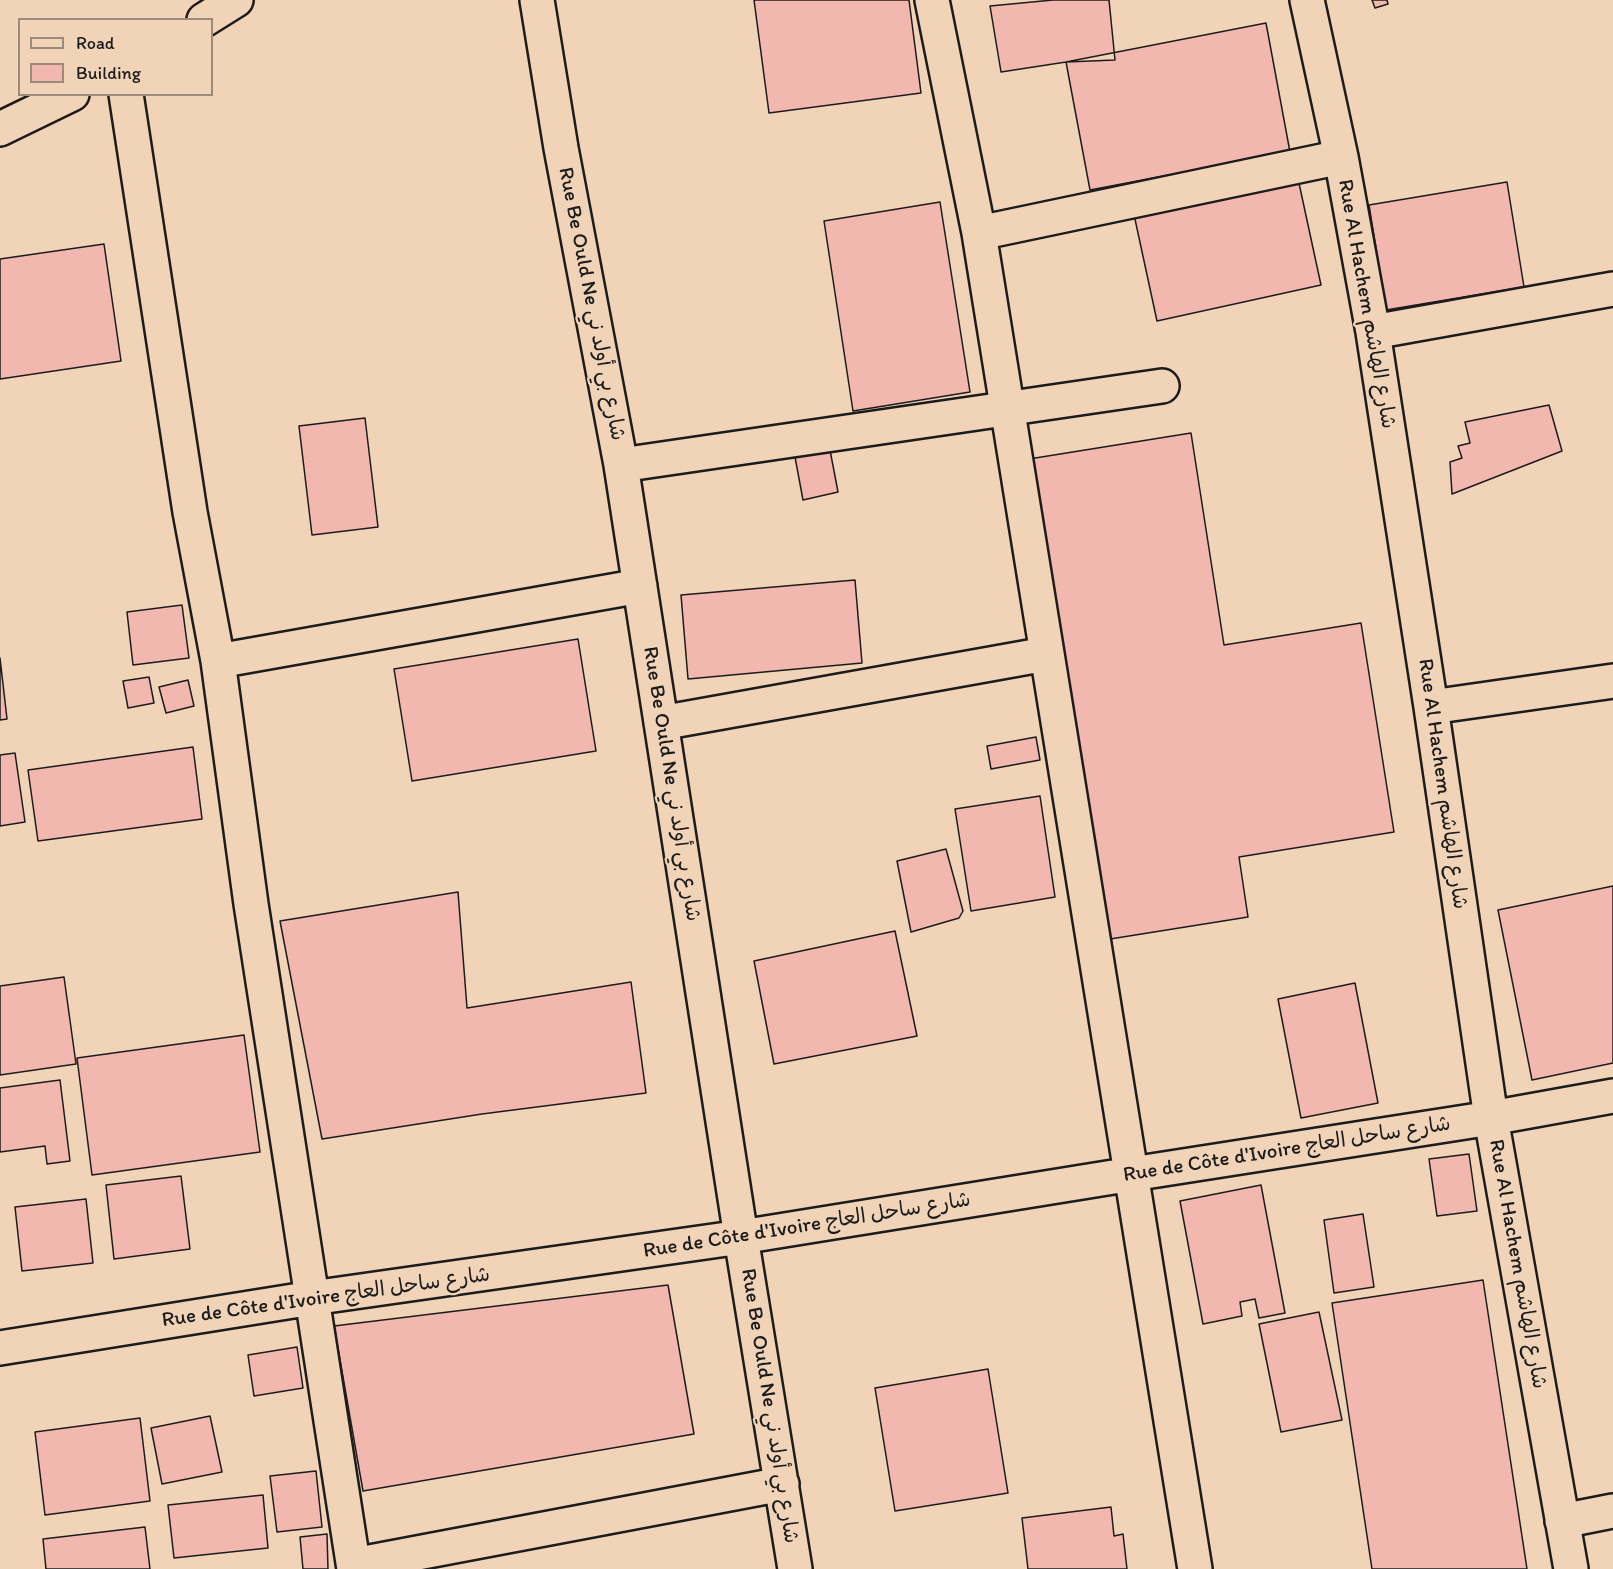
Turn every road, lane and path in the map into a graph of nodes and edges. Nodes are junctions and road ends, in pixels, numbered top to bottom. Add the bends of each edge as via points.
1 (236, 0) edge
2 (537, 0) edge
3 (932, 0) edge
4 (1307, 0) edge
5 (207, 18) edge
6 (68, 96) edge
7 (126, 96) edge
8 (0, 129) edge
9 (1341, 157) junction
10 (979, 234) junction
11 (1613, 289) edge
12 (1373, 332) junction
13 (1162, 386) dead end
14 (1006, 408) junction
15 (621, 465) junction
16 (640, 586) junction
17 (1046, 654) junction
18 (218, 661) junction
19 (1613, 681) edge
20 (1431, 707) junction
21 (661, 723) junction
22 (1613, 1096) edge
23 (1491, 1118) junction
24 (1132, 1174) junction
25 (741, 1238) junction
26 (312, 1299) junction
27 (0, 1348) edge
28 (782, 1484) junction
29 (1613, 1511) edge
30 (1562, 1521) junction
31 (354, 1567) edge
32 (795, 1569) edge
33 (1195, 1569) edge
34 (1570, 1569) edge

1 - 5 street
2 - 15 street, Rue Be Ould Ne شارع بي أولد ني
3 - 10 street
4 - 9 street, Rue Al Hachem شارع الهاشم
6 - 8 street
7 - 18 street via 190,512
9 - 10 street
9 - 12 street, Rue Al Hachem شارع الهاشم
10 - 14 street
11 - 12 street
12 - 20 street, Rue Al Hachem شارع الهاشم
13 - 14 street
14 - 15 street
14 - 17 street
15 - 16 street, Rue Be Ould Ne شارع بي أولد ني
16 - 18 street
16 - 21 street, Rue Be Ould Ne شارع بي أولد ني
17 - 21 street
17 - 24 street
18 - 26 street
19 - 20 street
20 - 23 street, Rue Al Hachem شارع الهاشم
21 - 25 street, Rue Be Ould Ne شارع بي أولد ني
22 - 23 street, Rue de Côte d'Ivoire شارع ساحل العاج
23 - 24 street, Rue de Côte d'Ivoire شارع ساحل العاج
23 - 30 street, Rue Al Hachem شارع الهاشم
24 - 25 street, Rue de Côte d'Ivoire شارع ساحل العاج
24 - 33 street
25 - 26 street, Rue de Côte d'Ivoire شارع ساحل العاج
25 - 28 street, Rue Be Ould Ne شارع بي أولد ني
26 - 27 street, Rue de Côte d'Ivoire شارع ساحل العاج
26 - 31 street
28 - 31 street
28 - 32 street, Rue Be Ould Ne شارع بي أولد ني
29 - 30 street
30 - 34 street, Rue Al Hachem شارع الهاشم

